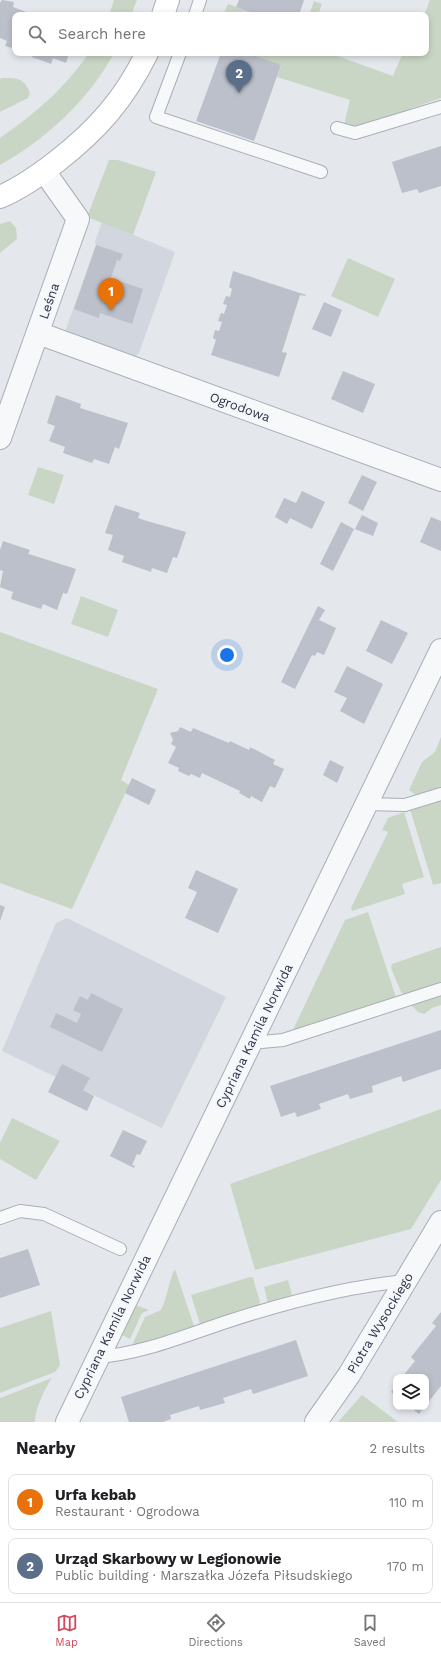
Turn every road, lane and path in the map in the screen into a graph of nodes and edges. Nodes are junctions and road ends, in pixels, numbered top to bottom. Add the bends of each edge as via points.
1 (168, 0) edge
2 (200, 0) edge
3 (164, 12) edge
4 (196, 12) edge
5 (145, 56) edge
6 (179, 56) edge
7 (441, 107) edge
8 (337, 128) dead end
9 (44, 171) junction
10 (321, 172) dead end
11 (0, 197) edge
12 (38, 333) junction
13 (0, 438) edge
14 (441, 480) edge
15 (441, 650) edge
16 (441, 794) edge
17 (366, 804) junction
18 (441, 989) edge
19 (251, 1043) junction
20 (0, 1218) edge
21 (441, 1222) edge
22 (120, 1249) dead end
23 (406, 1281) junction
24 (97, 1357) junction
25 (67, 1422) edge
26 (316, 1422) edge

1 - 3 street
2 - 4 lane
5 - 9 street via 133,79 99,125
6 - 10 lane via 156,117
7 - 8 lane via 355,132
9 - 11 street via 18,190
9 - 12 street, Leśna via 78,219
12 - 13 street, Leśna
12 - 14 street, Ogrodowa
15 - 17 street, Cypriana Kamila Norwida
16 - 17 lane via 405,805
17 - 19 street, Cypriana Kamila Norwida
18 - 19 lane via 283,1040
19 - 24 street, Cypriana Kamila Norwida
20 - 22 lane via 20,1211 44,1214
21 - 23 street, Piotra Wysockiego
23 - 24 lane via 371,1285 284,1304 127,1354
23 - 26 street, Piotra Wysockiego via 349,1375
24 - 25 street, Cypriana Kamila Norwida

